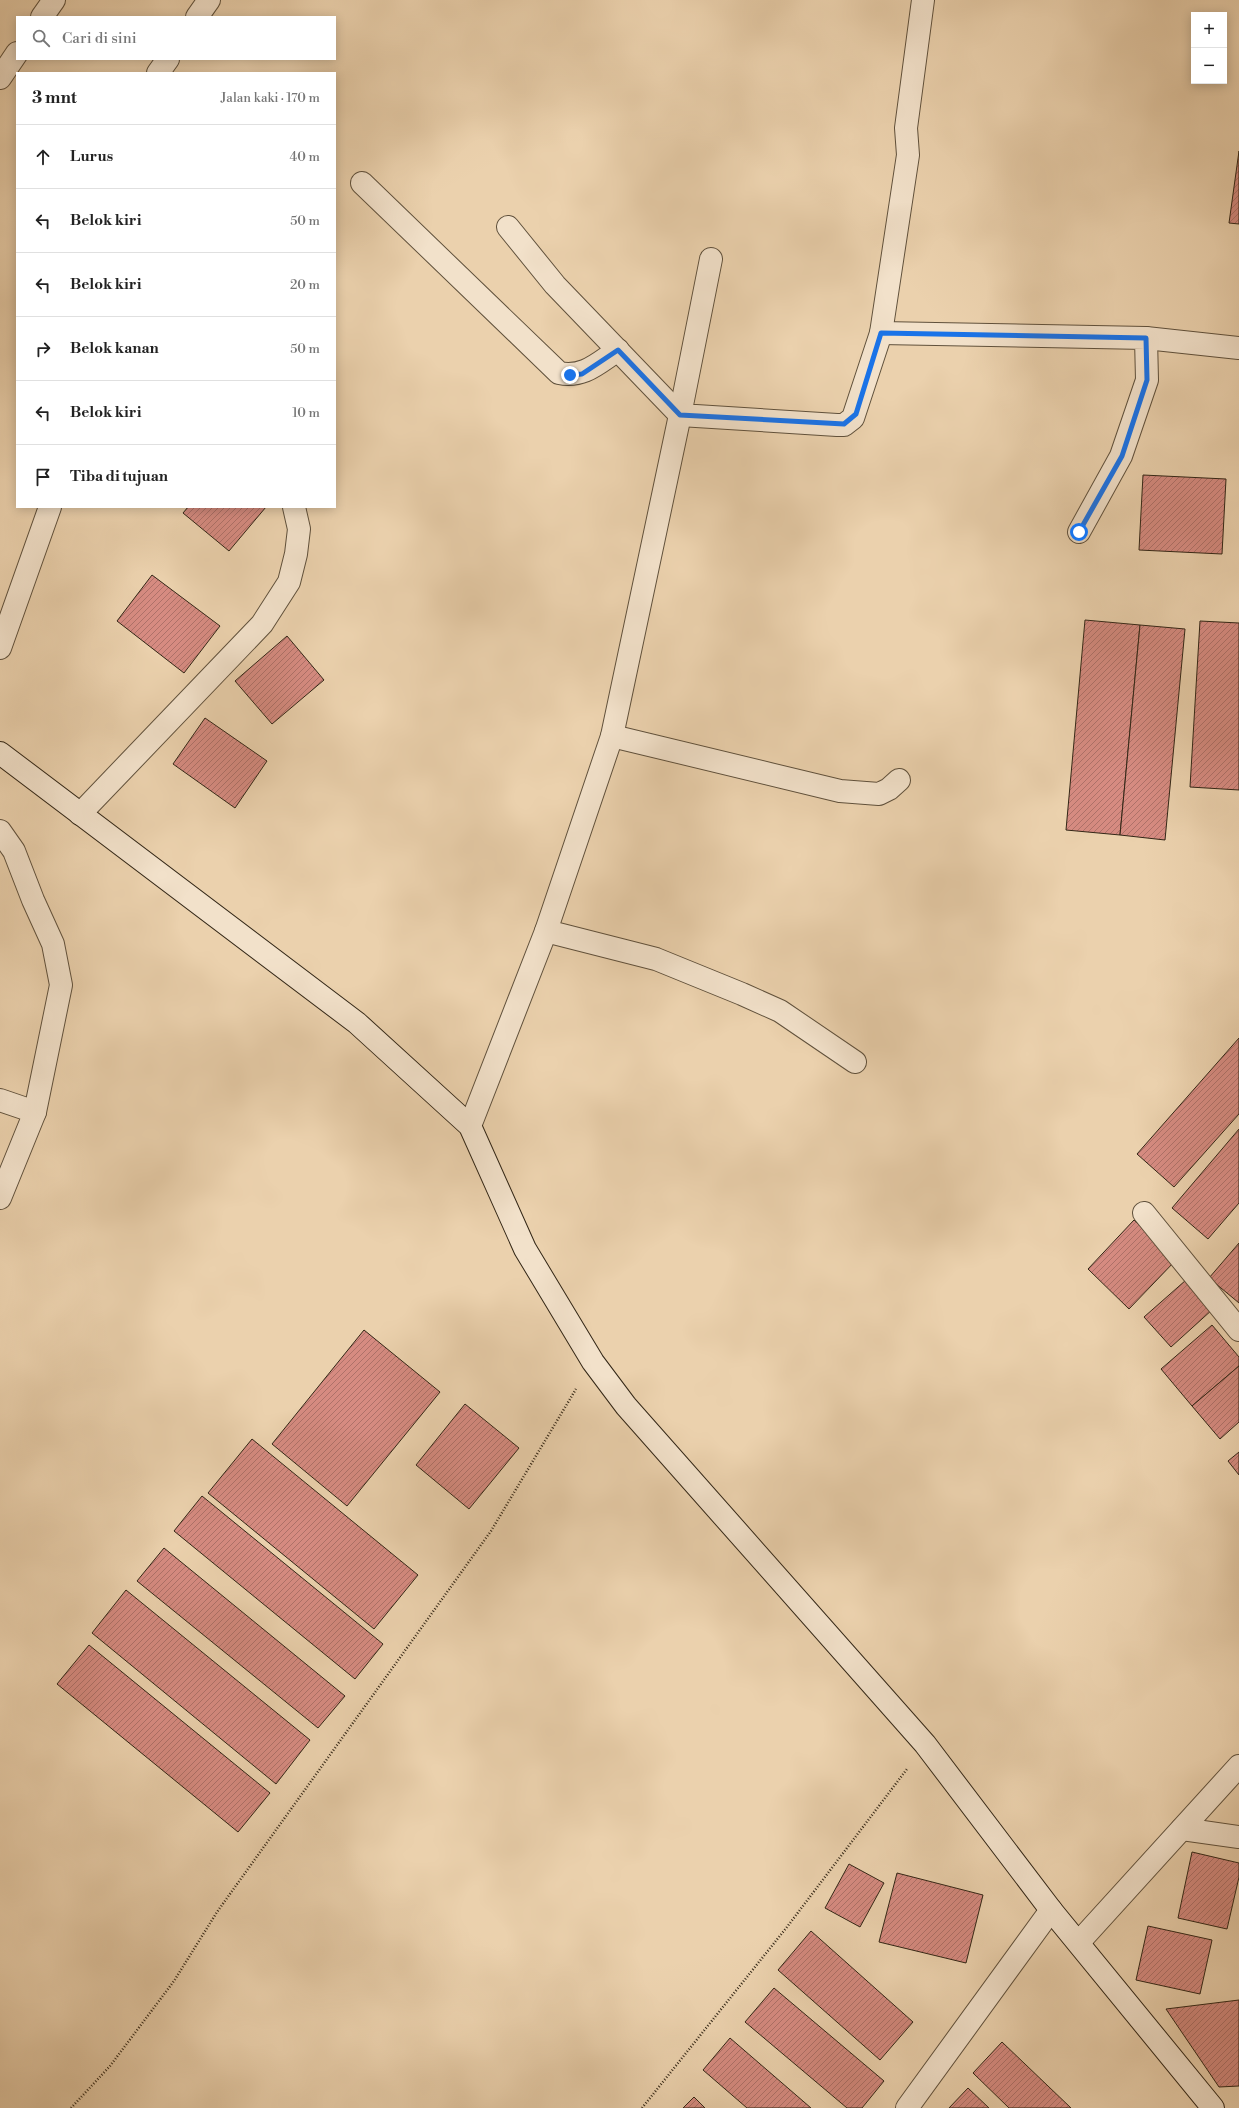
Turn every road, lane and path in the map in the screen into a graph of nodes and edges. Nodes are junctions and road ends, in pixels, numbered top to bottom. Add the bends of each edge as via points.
1 (54, 0) edge
2 (208, 0) edge
3 (923, 0) edge
4 (43, 16) edge
5 (198, 16) edge
6 (16, 54) edge
7 (167, 60) edge
8 (159, 72) edge
9 (0, 78) edge
10 (362, 183) dead end
11 (508, 227) dead end
12 (711, 259) dead end
13 (881, 333) junction
14 (1146, 338) junction
15 (1239, 348) edge
16 (618, 350) junction
17 (680, 415) junction
18 (50, 508) edge
19 (294, 508) edge
20 (1079, 532) dead end
21 (0, 648) edge
22 (612, 736) junction
23 (0, 753) edge
24 (899, 780) dead end
25 (80, 814) junction
26 (0, 831) edge
27 (546, 931) junction
28 (855, 1062) dead end
29 (0, 1100) edge
30 (35, 1112) junction
31 (470, 1126) junction
32 (0, 1198) edge
33 (1144, 1213) dead end
34 (1239, 1330) edge
35 (592, 1362) junction
36 (925, 1744) junction
37 (1239, 1766) edge
38 (1182, 1829) junction
39 (1239, 1837) edge
40 (1051, 1910) junction
41 (1079, 1942) junction
42 (71, 2108) edge
43 (642, 2108) edge
44 (908, 2108) edge
45 (1213, 2108) edge

1 - 4 street
2 - 5 street
3 - 13 street via 906,128 908,155
6 - 9 street
7 - 8 street
10 - 16 street via 559,373 582,374
11 - 16 street via 555,285
12 - 17 street
13 - 14 street
13 - 17 street via 856,414 844,424
14 - 15 street
14 - 20 street via 1147,380 1122,456
16 - 17 street
17 - 22 street
18 - 21 street
19 - 25 street via 299,529 289,582 262,624
22 - 24 street via 840,791 879,794
22 - 27 street
23 - 25 street
25 - 31 street via 357,1023
26 - 30 street via 14,851 32,900 53,944 60,984
27 - 28 street via 656,959 742,994 780,1011
27 - 31 street
29 - 30 street
30 - 32 street
31 - 35 street via 525,1249
33 - 34 street
35 - 36 street via 626,1406
35 - 42 path via 491,1530 217,1912 174,1981 110,2066
36 - 40 street
36 - 43 path via 787,1927
37 - 38 street
38 - 39 street
38 - 41 street
40 - 41 street
40 - 44 street
41 - 45 street via 1128,2006

